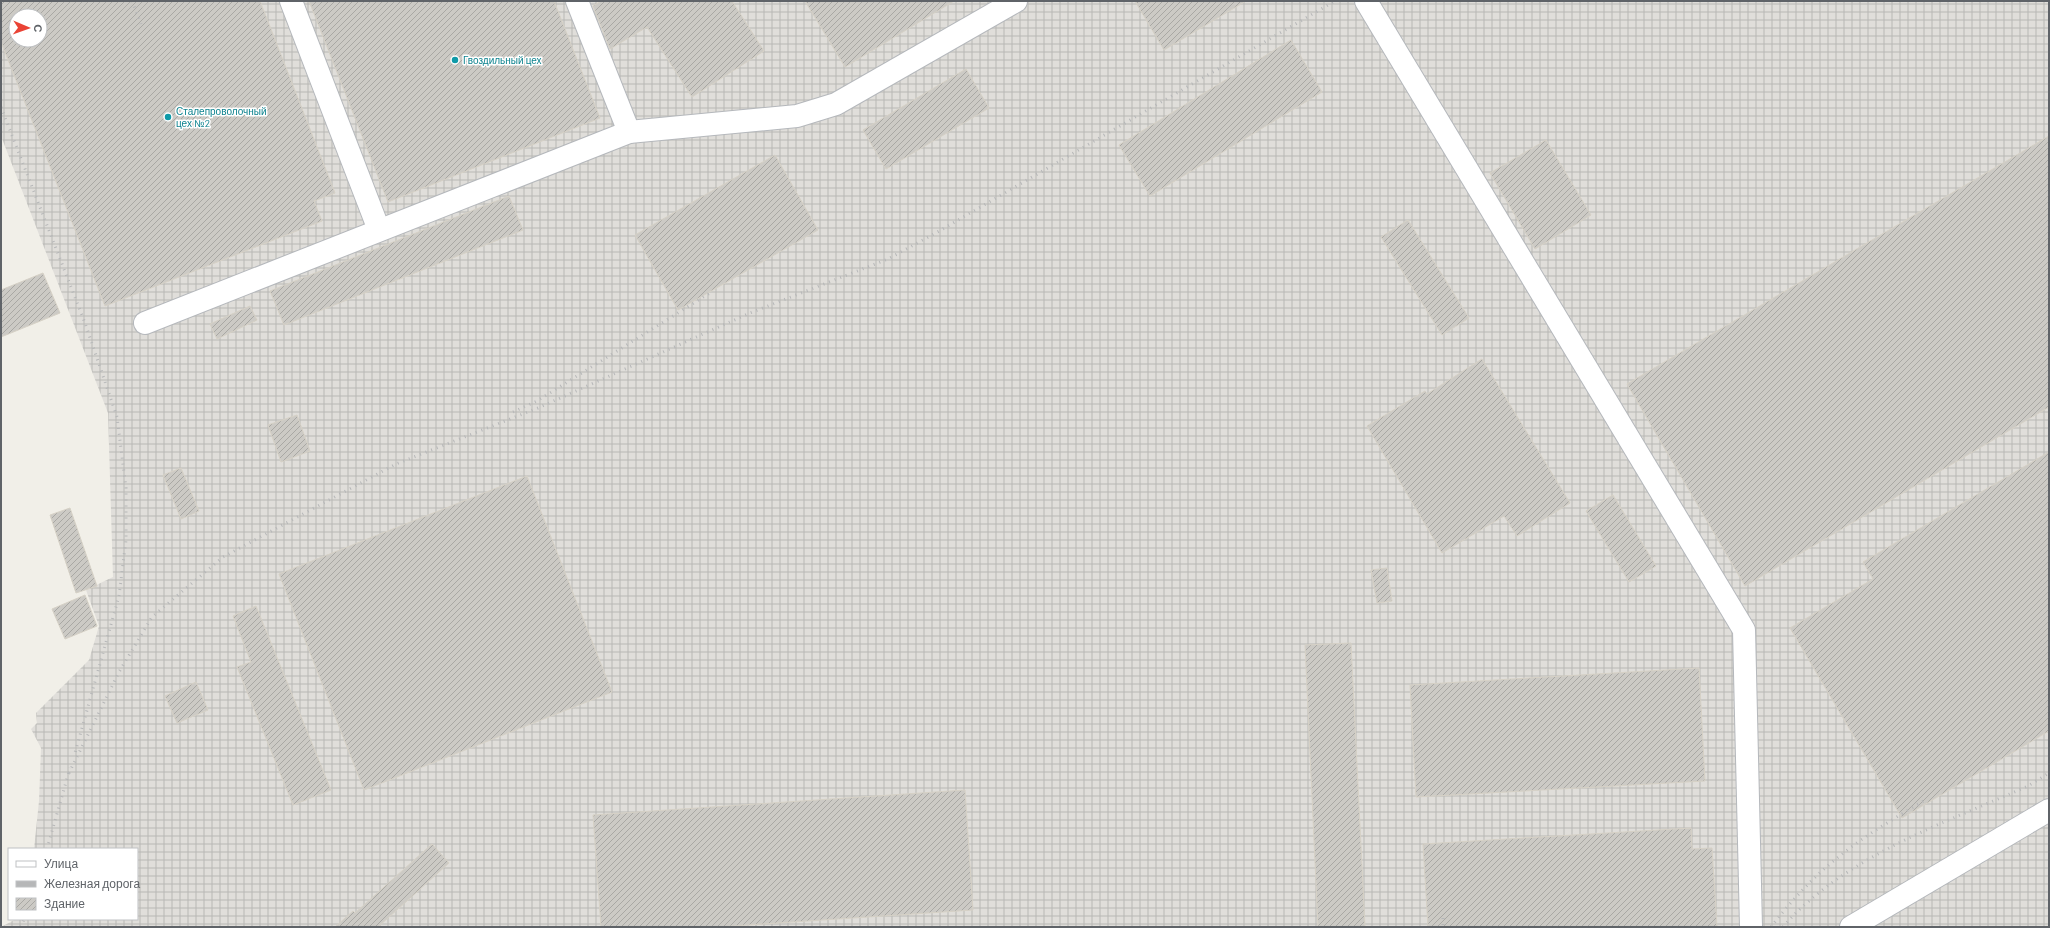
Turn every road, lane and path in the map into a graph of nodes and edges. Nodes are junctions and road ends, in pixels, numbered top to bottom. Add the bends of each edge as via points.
1 (291, 1) edge
2 (577, 1) edge
3 (1016, 1) edge
4 (1366, 1) edge
5 (629, 132) junction
6 (379, 230) junction
7 (146, 323) dead end
8 (2049, 810) edge
9 (1751, 927) edge
10 (1851, 927) edge

1 - 6 lane
2 - 5 lane
3 - 5 lane via 836,104 797,116
4 - 9 lane via 1744,630
5 - 6 lane
6 - 7 lane
8 - 10 lane

